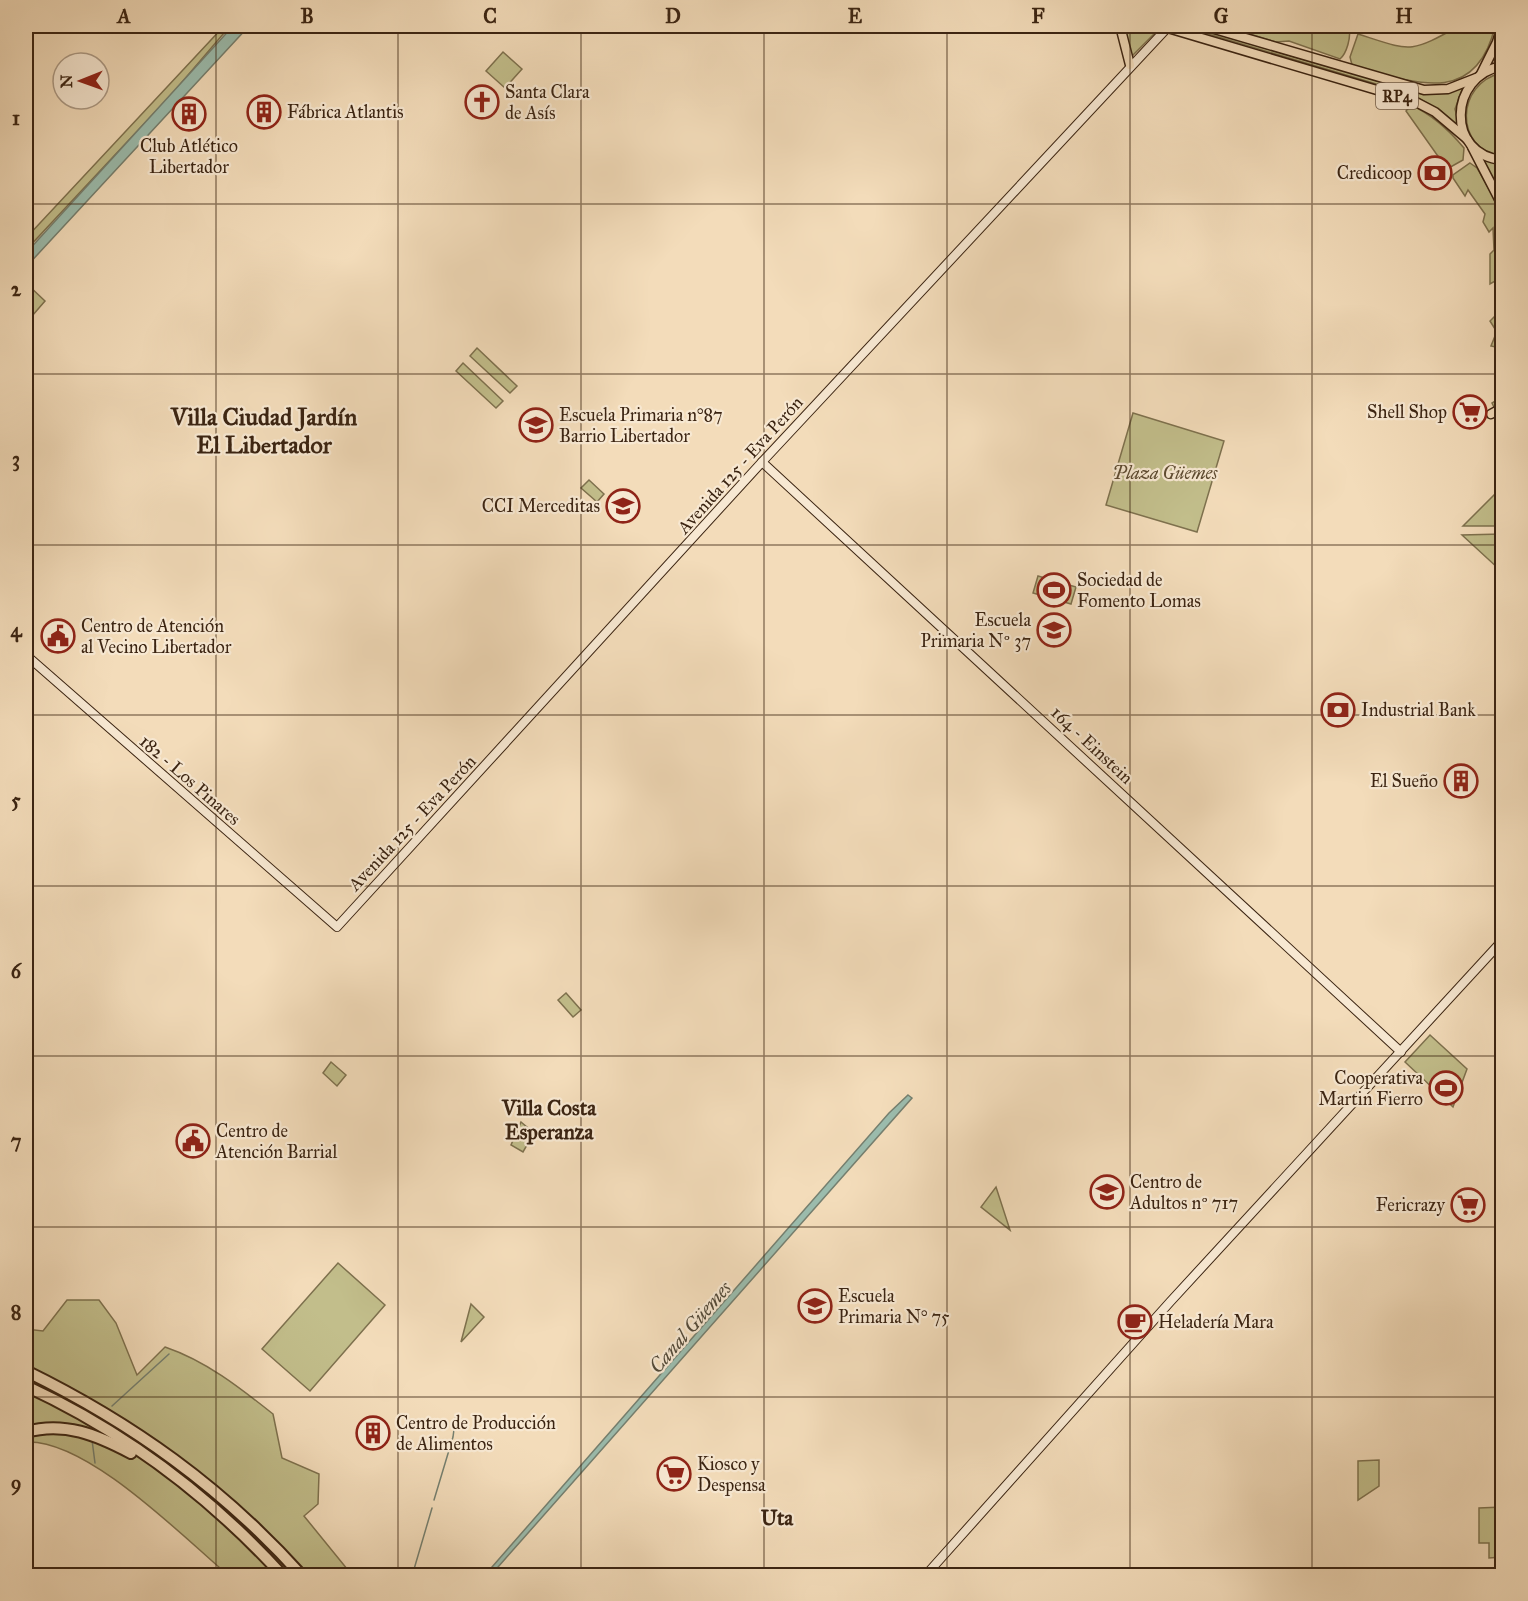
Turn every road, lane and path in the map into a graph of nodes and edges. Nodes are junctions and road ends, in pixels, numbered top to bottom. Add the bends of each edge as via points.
1 (1120, 26) edge
2 (1166, 26) edge
3 (1204, 26) edge
4 (1502, 26) edge
5 (1130, 65) junction
6 (1503, 66) edge
7 (1479, 76) junction
8 (1469, 142) junction
9 (1503, 160) edge
10 (1503, 205) edge
11 (1503, 408) edge
12 (1491, 414) dead end
13 (762, 462) junction
14 (26, 655) edge
15 (337, 927) joint
16 (1503, 941) edge
17 (1401, 1052) junction
18 (26, 1371) edge
19 (26, 1386) edge
20 (26, 1432) edge
21 (204, 1499) junction
22 (283, 1575) edge
23 (302, 1575) edge
24 (925, 1575) edge

1 - 5 main road
2 - 5 street, Avenida 125 - Eva Perón
2 - 8 main road, RP4 via 1414,101 1435,112
3 - 7 main road, RP4 via 1424,90 1448,89
4 - 7 main road
5 - 13 street, Avenida 125 - Eva Perón
6 - 7 main road, RP4
7 - 8 main road via 1469,86 1461,106
8 - 9 main road, RP4 via 1484,154
8 - 10 main road
11 - 12 main road
13 - 15 street, Avenida 125 - Eva Perón
13 - 17 street, 164 - Einstein
14 - 15 street, 182 - Los Pinares
16 - 17 street
17 - 24 street
18 - 23 highway via 93,1405 192,1471
19 - 21 highway via 93,1421
20 - 21 highway via 62,1429 92,1434 136,1456
21 - 22 highway

